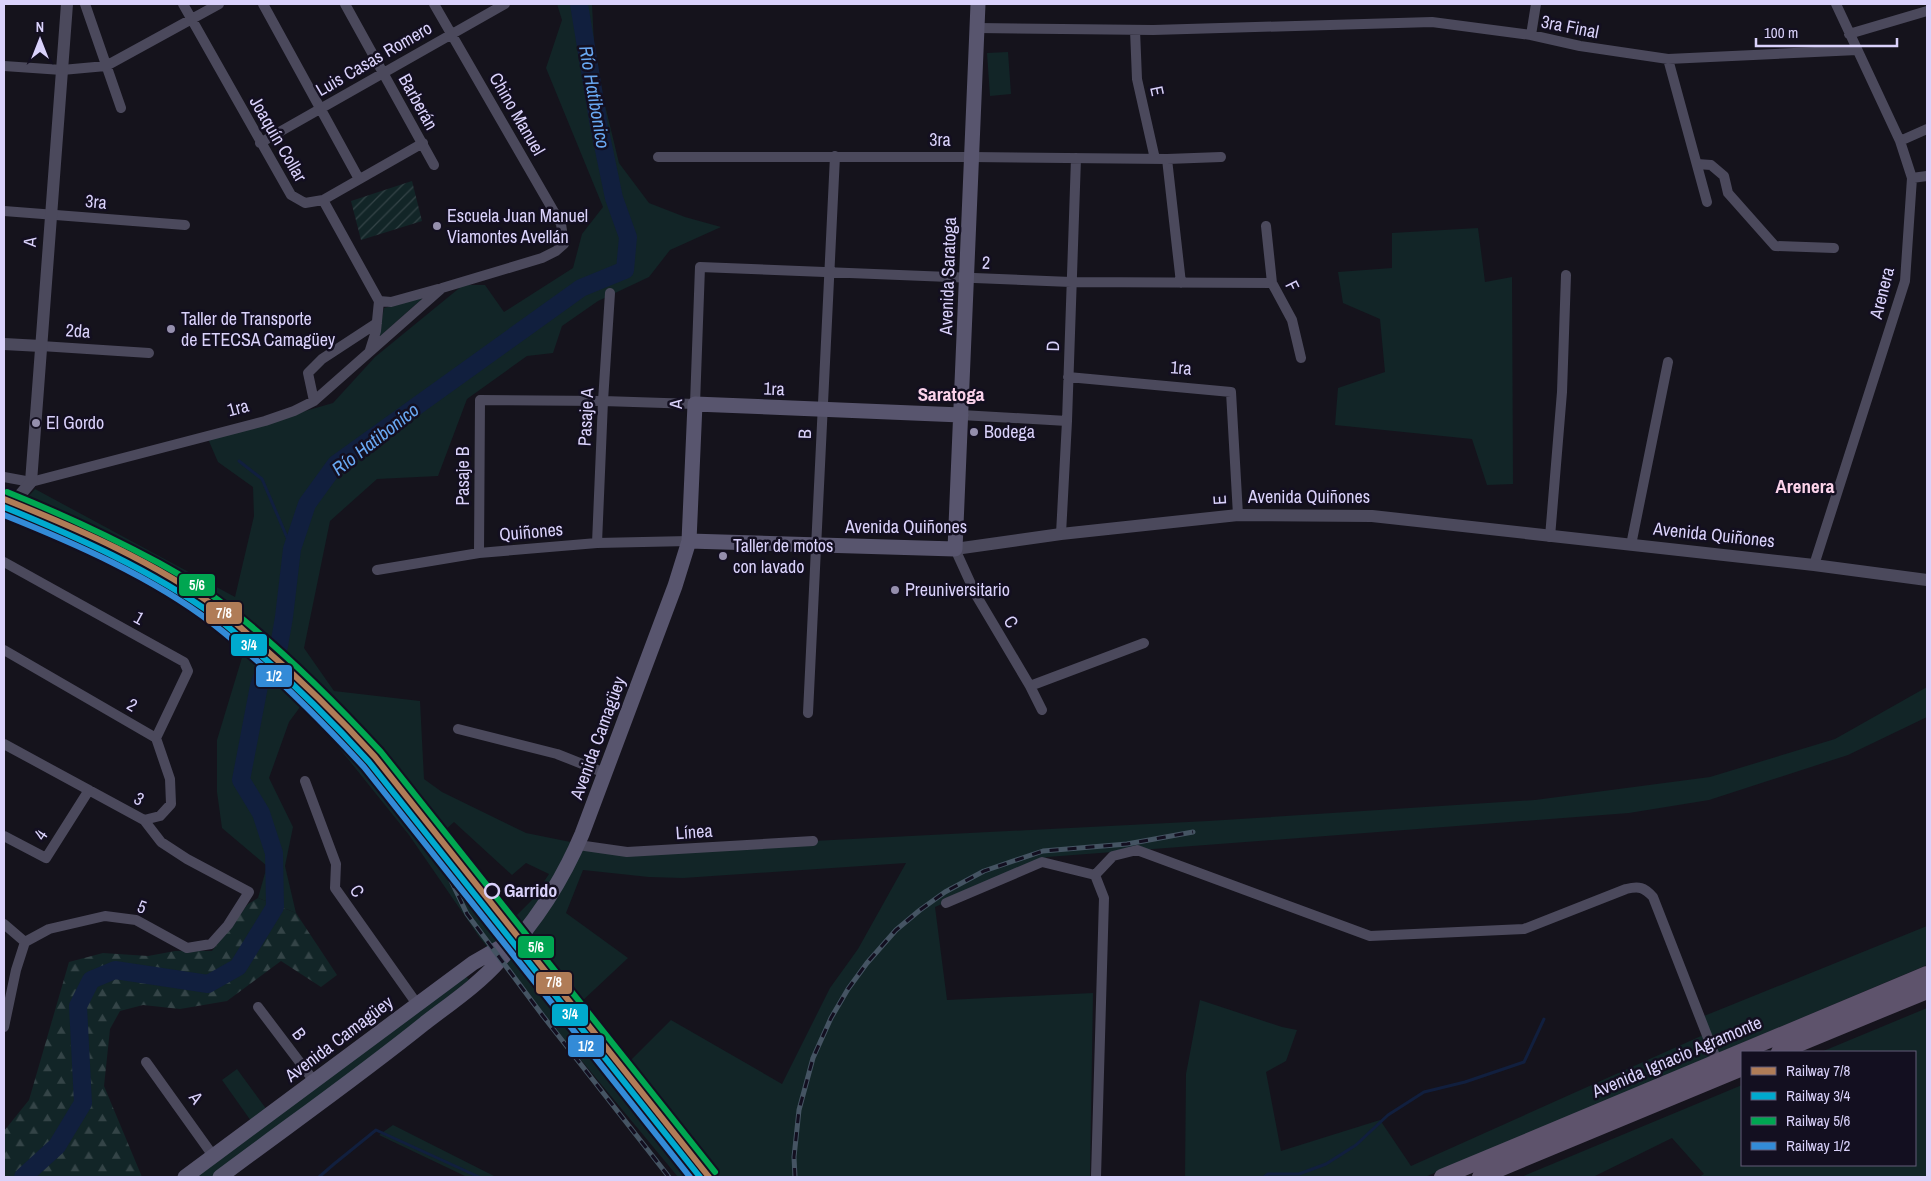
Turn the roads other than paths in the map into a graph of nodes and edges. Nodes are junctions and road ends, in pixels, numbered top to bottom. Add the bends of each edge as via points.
1 (67, 4) edge
2 (85, 4) edge
3 (183, 4) edge
4 (219, 4) edge
5 (263, 4) edge
6 (345, 4) edge
7 (434, 4) edge
8 (505, 4) edge
9 (978, 4) edge
10 (1536, 4) edge
11 (1836, 4) edge
12 (1927, 11) edge
13 (192, 19) junction
14 (977, 28) junction
15 (1135, 30) junction
16 (452, 34) junction
17 (1849, 34) junction
18 (1531, 36) junction
19 (1857, 50) junction
20 (1668, 59) junction
21 (4, 66) edge
22 (106, 66) junction
23 (62, 70) junction
24 (383, 73) junction
25 (121, 108) dead end
26 (320, 109) junction
27 (1927, 129) edge
28 (1900, 141) junction
29 (260, 143) junction
30 (423, 143) junction
31 (835, 156) junction
32 (658, 157) dead end
33 (971, 157) junction
34 (1221, 157) dead end
35 (1076, 158) junction
36 (1155, 159) junction
37 (1167, 159) junction
38 (1697, 164) junction
39 (434, 165) dead end
40 (1927, 176) edge
41 (359, 178) junction
42 (1912, 178) junction
43 (323, 200) junction
44 (1707, 202) dead end
45 (4, 211) edge
46 (51, 214) junction
47 (185, 226) dead end
48 (1266, 226) dead end
49 (564, 244) joint
50 (1834, 248) dead end
51 (700, 267) joint
52 (829, 272) junction
53 (1566, 274) dead end
54 (967, 278) junction
55 (1071, 282) junction
56 (1181, 282) junction
57 (1272, 283) junction
58 (442, 288) junction
59 (610, 293) dead end
60 (379, 301) junction
61 (377, 323) junction
62 (4, 344) edge
63 (41, 346) junction
64 (370, 350) junction
65 (149, 353) dead end
66 (1301, 358) dead end
67 (1668, 362) dead end
68 (1068, 377) junction
69 (1231, 392) joint
70 (480, 400) joint
71 (314, 401) junction
72 (603, 401) junction
73 (695, 404) junction
74 (823, 409) junction
75 (961, 415) junction
76 (1067, 421) junction
77 (4, 477) edge
78 (31, 482) junction
79 (4, 514) edge
80 (1238, 516) junction
81 (1061, 534) junction
82 (1550, 537) junction
83 (689, 541) junction
84 (597, 543) junction
85 (1631, 545) junction
86 (816, 546) junction
87 (955, 549) junction
88 (479, 553) junction
89 (4, 562) edge
90 (1814, 565) junction
91 (377, 570) dead end
92 (1927, 580) edge
93 (1144, 643) dead end
94 (4, 650) edge
95 (1030, 686) junction
96 (1042, 710) dead end
97 (808, 713) dead end
98 (458, 729) dead end
99 (156, 738) junction
100 (4, 744) edge
101 (604, 773) junction
102 (305, 781) dead end
103 (89, 790) junction
104 (144, 820) junction
105 (4, 836) edge
106 (813, 841) dead end
107 (578, 845) junction
108 (1095, 875) junction
109 (249, 892) joint
110 (946, 903) dead end
111 (4, 924) edge
112 (518, 937) junction
113 (25, 942) junction
114 (473, 963) junction
115 (1927, 974) edge
116 (483, 977) junction
117 (1927, 990) edge
118 (417, 1004) junction
119 (258, 1007) dead end
120 (4, 1027) edge
121 (1741, 1051) edge
122 (1741, 1051) edge
123 (1781, 1051) edge
124 (1717, 1061) junction
125 (146, 1062) dead end
126 (1741, 1068) edge
127 (314, 1081) junction
128 (214, 1157) junction
129 (185, 1177) edge
130 (220, 1177) edge
131 (1096, 1177) edge
132 (1442, 1177) edge
133 (1480, 1177) edge

1 - 23 street, A
2 - 22 street
3 - 13 street, Joaquín Collar
4 - 13 street
5 - 26 street
6 - 24 street, Barberán
7 - 16 street, Chino Manuel
8 - 16 street, Luis Casas Romero
9 - 14 main road, Avenida Saratoga
10 - 18 street
11 - 17 street, Arenera
12 - 17 street
13 - 22 street
13 - 29 street, Joaquín Collar
14 - 15 street, 3ra Final
14 - 33 main road, Avenida Saratoga
15 - 18 street, 3ra Final via 1432,22
15 - 36 street, E via 1138,79
16 - 24 street, Luis Casas Romero
16 - 49 street, Chino Manuel via 561,224
17 - 19 street, Arenera
18 - 20 street, 3ra Final
19 - 20 street, 3ra Final
19 - 28 street, Arenera
20 - 38 street
21 - 23 street
22 - 23 street
22 - 25 street
23 - 46 street, A
24 - 26 street, Luis Casas Romero
24 - 30 street, Barberán
26 - 29 street, Luis Casas Romero
26 - 41 street
27 - 28 street
28 - 42 street, Arenera
29 - 43 street, Joaquín Collar via 290,195 305,203
30 - 39 street, Barberán
30 - 41 street
31 - 32 street, 3ra
31 - 33 street, 3ra
31 - 52 street, B
33 - 35 street, 3ra
33 - 54 main road, Avenida Saratoga
34 - 37 street, 3ra
35 - 36 street, 3ra
35 - 55 street, D
36 - 37 street, 3ra
37 - 56 street
38 - 44 street
38 - 50 street via 1711,165 1724,176 1728,193 1775,246
40 - 42 street
41 - 43 street
42 - 90 street, Arenera via 1905,281
43 - 60 street
45 - 46 street, 3ra
46 - 47 street, 3ra
46 - 63 street, A
48 - 57 street, F
49 - 58 street, 1ra via 542,258
51 - 52 street, 2
51 - 73 street, A
52 - 54 street, 2
52 - 74 street, B
53 - 82 street via 1562,392
54 - 55 street, 2
54 - 75 main road, Avenida Saratoga
55 - 56 street, 2
55 - 68 street, D
56 - 57 street, 2
57 - 66 street, F via 1292,320
58 - 60 street, 1ra via 391,302
58 - 64 street, 1ra
59 - 72 street, Pasaje A
60 - 61 street
61 - 64 street
61 - 71 street via 322,359 308,373
62 - 63 street, 2da
63 - 65 street, 2da
63 - 78 street, A
64 - 71 street, 1ra
67 - 85 street
68 - 69 street, 1ra
68 - 76 street, D
69 - 80 street, E
70 - 72 street, 1ra
70 - 88 street, Pasaje B
71 - 78 street, 1ra via 266,420
72 - 73 street, 1ra
72 - 84 street, Pasaje A
73 - 74 main road, 1ra
73 - 83 main road, A
74 - 75 main road, 1ra
74 - 86 street, B
75 - 76 street, 1ra
75 - 87 main road, Avenida Saratoga
76 - 81 street, D
77 - 78 street, 1ra
78 - 79 street
80 - 81 street, Avenida Quiñones
80 - 82 street, Avenida Quiñones via 1372,516
81 - 87 street, Avenida Quiñones
82 - 85 street, Avenida Quiñones
83 - 84 street, Quiñones
83 - 86 main road, Avenida Quiñones
83 - 101 main road, Avenida Camagüey
84 - 88 street, Quiñones
85 - 90 street, Avenida Quiñones
86 - 87 main road, Avenida Quiñones
86 - 97 street, B
87 - 95 street, C via 976,594
88 - 91 street, Quiñones
89 - 99 street, 1 via 184,662 188,671
90 - 92 street, Avenida Quiñones
93 - 95 street
94 - 99 street, 2
95 - 96 street, C
98 - 101 street via 557,754
99 - 104 street via 170,779 171,804 160,816
100 - 103 street, 3
101 - 107 main road, Avenida Camagüey
102 - 118 street, C via 336,864 335,888
103 - 104 street, 3
103 - 105 street, 4 via 46,858
104 - 109 street, 3 via 161,842
106 - 107 street, Línea via 627,852
107 - 112 main road, Avenida Camagüey via 544,904
108 - 110 street via 1042,862
108 - 124 street via 1113,856 1137,850 1370,936 1524,930 1626,889 1645,888 1653,897
108 - 131 street via 1104,898
109 - 113 street, 5 via 228,925 211,944 187,948 136,920 105,916 49,929
111 - 113 street
112 - 114 main road, Avenida Camagüey
112 - 116 main road, Avenida Camagüey
113 - 120 street
114 - 116 main road
114 - 118 main road, Avenida Camagüey
115 - 121 main road, Avenida Ignacio Agramonte
116 - 130 main road, Avenida Camagüey
117 - 123 main road, Avenida Ignacio Agramonte
118 - 127 main road, Avenida Camagüey
119 - 127 street, B
122 - 124 main road, Avenida Ignacio Agramonte
124 - 132 main road, Avenida Ignacio Agramonte
125 - 128 street, A
126 - 133 main road, Avenida Ignacio Agramonte
127 - 128 main road, Avenida Camagüey
128 - 129 main road, Avenida Camagüey

